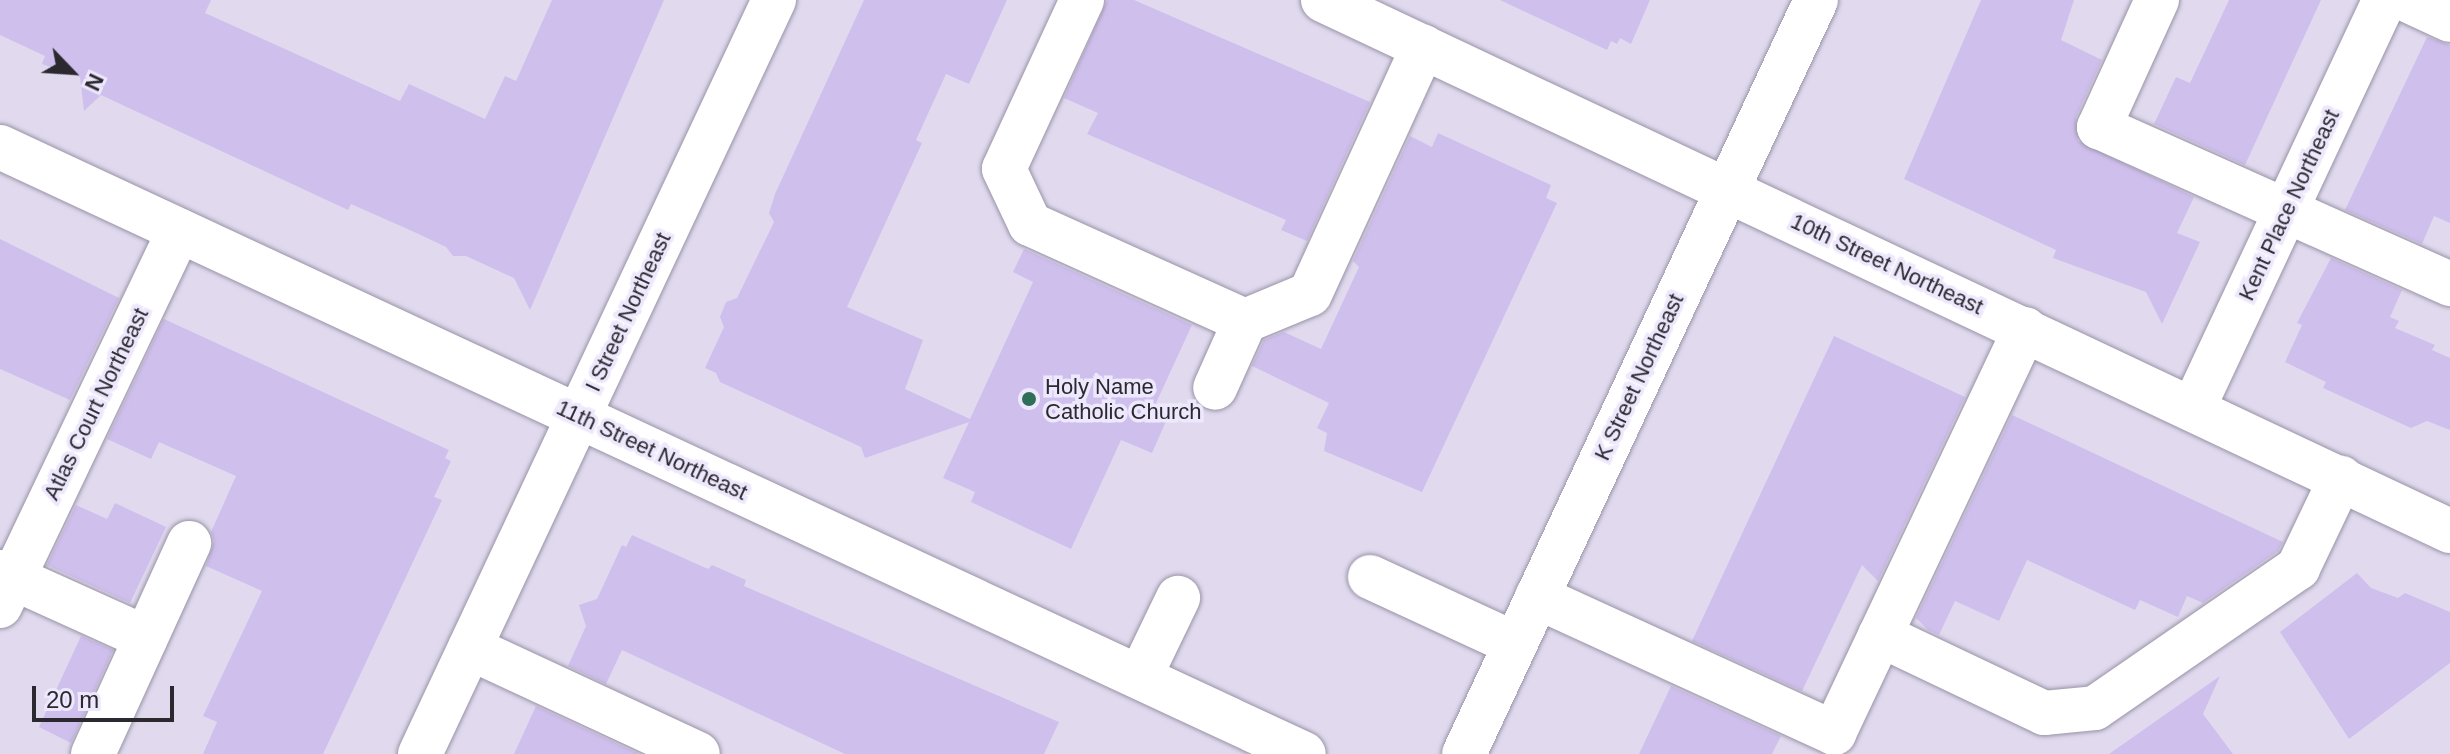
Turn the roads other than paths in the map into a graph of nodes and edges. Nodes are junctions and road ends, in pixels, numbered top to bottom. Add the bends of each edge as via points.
1 (774, 0) edge
2 (1082, 0) edge
3 (1323, 0) edge
4 (1816, 0) edge
5 (2157, 0) edge
6 (2384, 0) edge
7 (2407, 0) edge
8 (2450, 20) edge
9 (1423, 47) junction
10 (0, 147) edge
11 (1727, 188) junction
12 (2284, 213) junction
13 (179, 230) junction
14 (2450, 284) edge
15 (1245, 321) junction
16 (2025, 329) junction
17 (1215, 388) dead end
18 (2193, 409) junction
19 (579, 416) junction
20 (2341, 478) junction
21 (2450, 531) edge
22 (189, 543) dead end
23 (1370, 577) dead end
24 (4, 585) edge
25 (1537, 597) junction
26 (1178, 598) dead end
27 (1880, 635) junction
28 (146, 638) junction
29 (1515, 644) junction
30 (470, 648) junction
31 (1140, 677) junction
32 (93, 754) edge
33 (420, 754) edge
34 (698, 754) edge
35 (1304, 754) edge
36 (1464, 754) edge

1 - 19 street, I Street Northeast
2 - 15 street via 1004,169 1030,224
3 - 9 street, 10th Street Northeast
4 - 11 street, K Street Northeast
5 - 12 street via 2099,127
6 - 12 street, Kent Place Northeast
7 - 8 street
9 - 11 street, 10th Street Northeast
9 - 15 street via 1310,294
10 - 13 street, 11th Street Northeast
11 - 16 street, 10th Street Northeast
11 - 25 street, K Street Northeast
12 - 14 street
12 - 18 street, Kent Place Northeast
13 - 19 street, 11th Street Northeast
13 - 24 street, Atlas Court Northeast
15 - 17 street
16 - 18 street, 10th Street Northeast
16 - 27 street
18 - 20 street, 10th Street Northeast
19 - 30 street, I Street Northeast
19 - 31 street, 11th Street Northeast
20 - 21 street, 10th Street Northeast
20 - 27 street via 2298,568 2095,708 2044,713
22 - 28 street
23 - 29 street
24 - 28 street, Atlas Court Northeast
25 - 27 street via 1834,733
25 - 29 street, K Street Northeast
26 - 31 street
28 - 32 street
29 - 36 street, K Street Northeast
30 - 33 street, I Street Northeast
30 - 34 street
31 - 35 street, 11th Street Northeast

